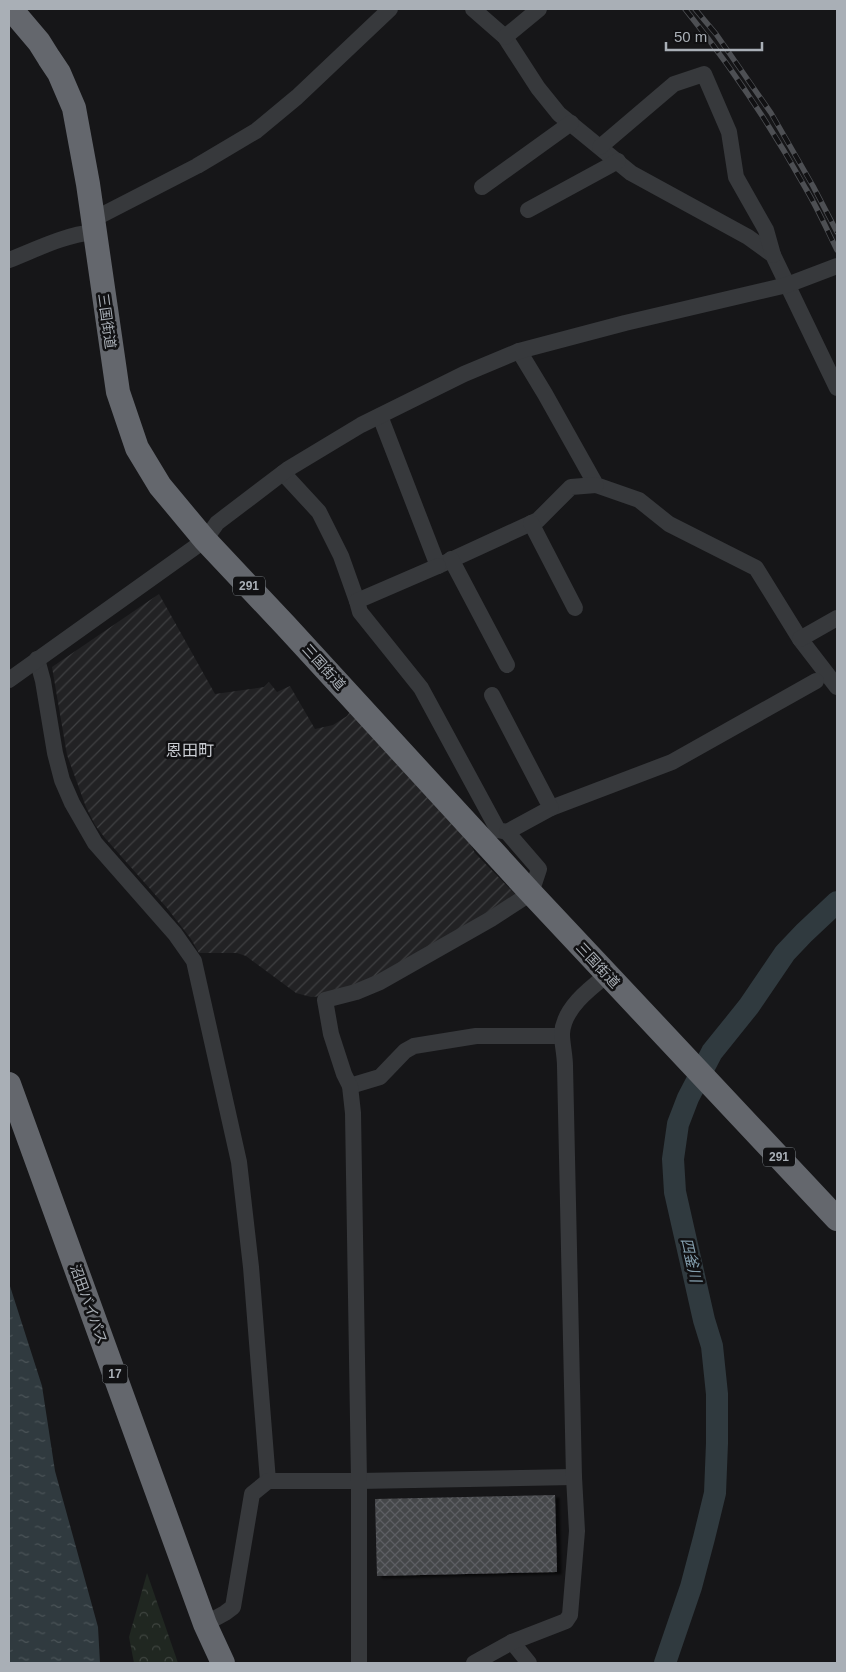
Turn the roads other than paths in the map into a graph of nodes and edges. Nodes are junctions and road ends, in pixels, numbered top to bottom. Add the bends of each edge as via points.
1 (12, 9) edge
2 (390, 9) edge
3 (473, 9) edge
4 (539, 9) edge
5 (505, 37) junction
6 (571, 124) junction
7 (600, 147) junction
8 (618, 162) junction
9 (482, 187) dead end
10 (528, 210) dead end
11 (93, 226) junction
12 (773, 255) junction
13 (9, 260) edge
14 (837, 266) edge
15 (787, 285) junction
16 (519, 351) junction
17 (837, 388) edge
18 (380, 416) junction
19 (283, 473) junction
20 (596, 485) junction
21 (531, 523) junction
22 (205, 540) junction
23 (445, 562) junction
24 (357, 601) junction
25 (575, 608) dead end
26 (837, 618) edge
27 (800, 639) junction
28 (37, 659) junction
29 (507, 665) dead end
30 (9, 680) edge
31 (816, 681) dead end
32 (837, 687) edge
33 (492, 695) dead end
34 (551, 808) junction
35 (507, 832) junction
36 (531, 893) junction
37 (607, 975) junction
38 (562, 1036) junction
39 (9, 1084) edge
40 (350, 1086) junction
41 (837, 1219) edge
42 (574, 1477) junction
43 (268, 1482) junction
44 (359, 1482) junction
45 (205, 1624) junction
46 (512, 1642) junction
47 (222, 1663) edge
48 (359, 1663) edge
49 (474, 1663) edge
50 (529, 1663) edge

1 - 11 highway, 三国街道 / 291 via 59,73 74,108
2 - 11 street via 256,131
3 - 5 street
4 - 5 street
5 - 6 street via 538,88
6 - 7 street
6 - 9 street
7 - 8 street
7 - 12 street via 674,84 704,74 729,132 736,177 766,230
8 - 10 street
8 - 12 street via 748,237
11 - 13 street via 80,234
11 - 22 highway, 三国街道 / 291 via 118,392 130,430 141,456 160,486
12 - 15 street
14 - 15 street
15 - 16 street
15 - 17 street
16 - 18 street
16 - 20 street
18 - 19 street
18 - 23 street
19 - 22 street via 217,523
19 - 24 street via 319,512 341,556
20 - 21 street via 571,487
20 - 27 street via 639,500 669,524 756,568
21 - 23 street
21 - 25 street
22 - 28 street
22 - 36 highway, 三国街道 / 291
23 - 24 street
23 - 29 street
24 - 35 street via 360,612 421,688 498,830
26 - 27 street
27 - 32 street
28 - 30 street
28 - 43 street via 55,753 72,803 95,843 175,934 194,961 239,1162
31 - 34 street via 672,762
33 - 34 street
34 - 35 street
35 - 36 street via 539,869
36 - 37 highway, 三国街道 / 291
36 - 40 street via 380,982 325,1000 331,1034
37 - 38 street via 575,1005 564,1023
37 - 41 highway, 三国街道 / 291
38 - 40 street via 476,1036 414,1046 380,1077
38 - 42 street
39 - 45 highway, 沼田バイパス / 17
40 - 44 street
42 - 44 street
42 - 46 street via 577,1531 570,1614 566,1621
43 - 44 street
43 - 45 street via 252,1494 233,1607
44 - 48 street
45 - 47 highway, 沼田バイパス / 17
46 - 49 street
46 - 50 street

